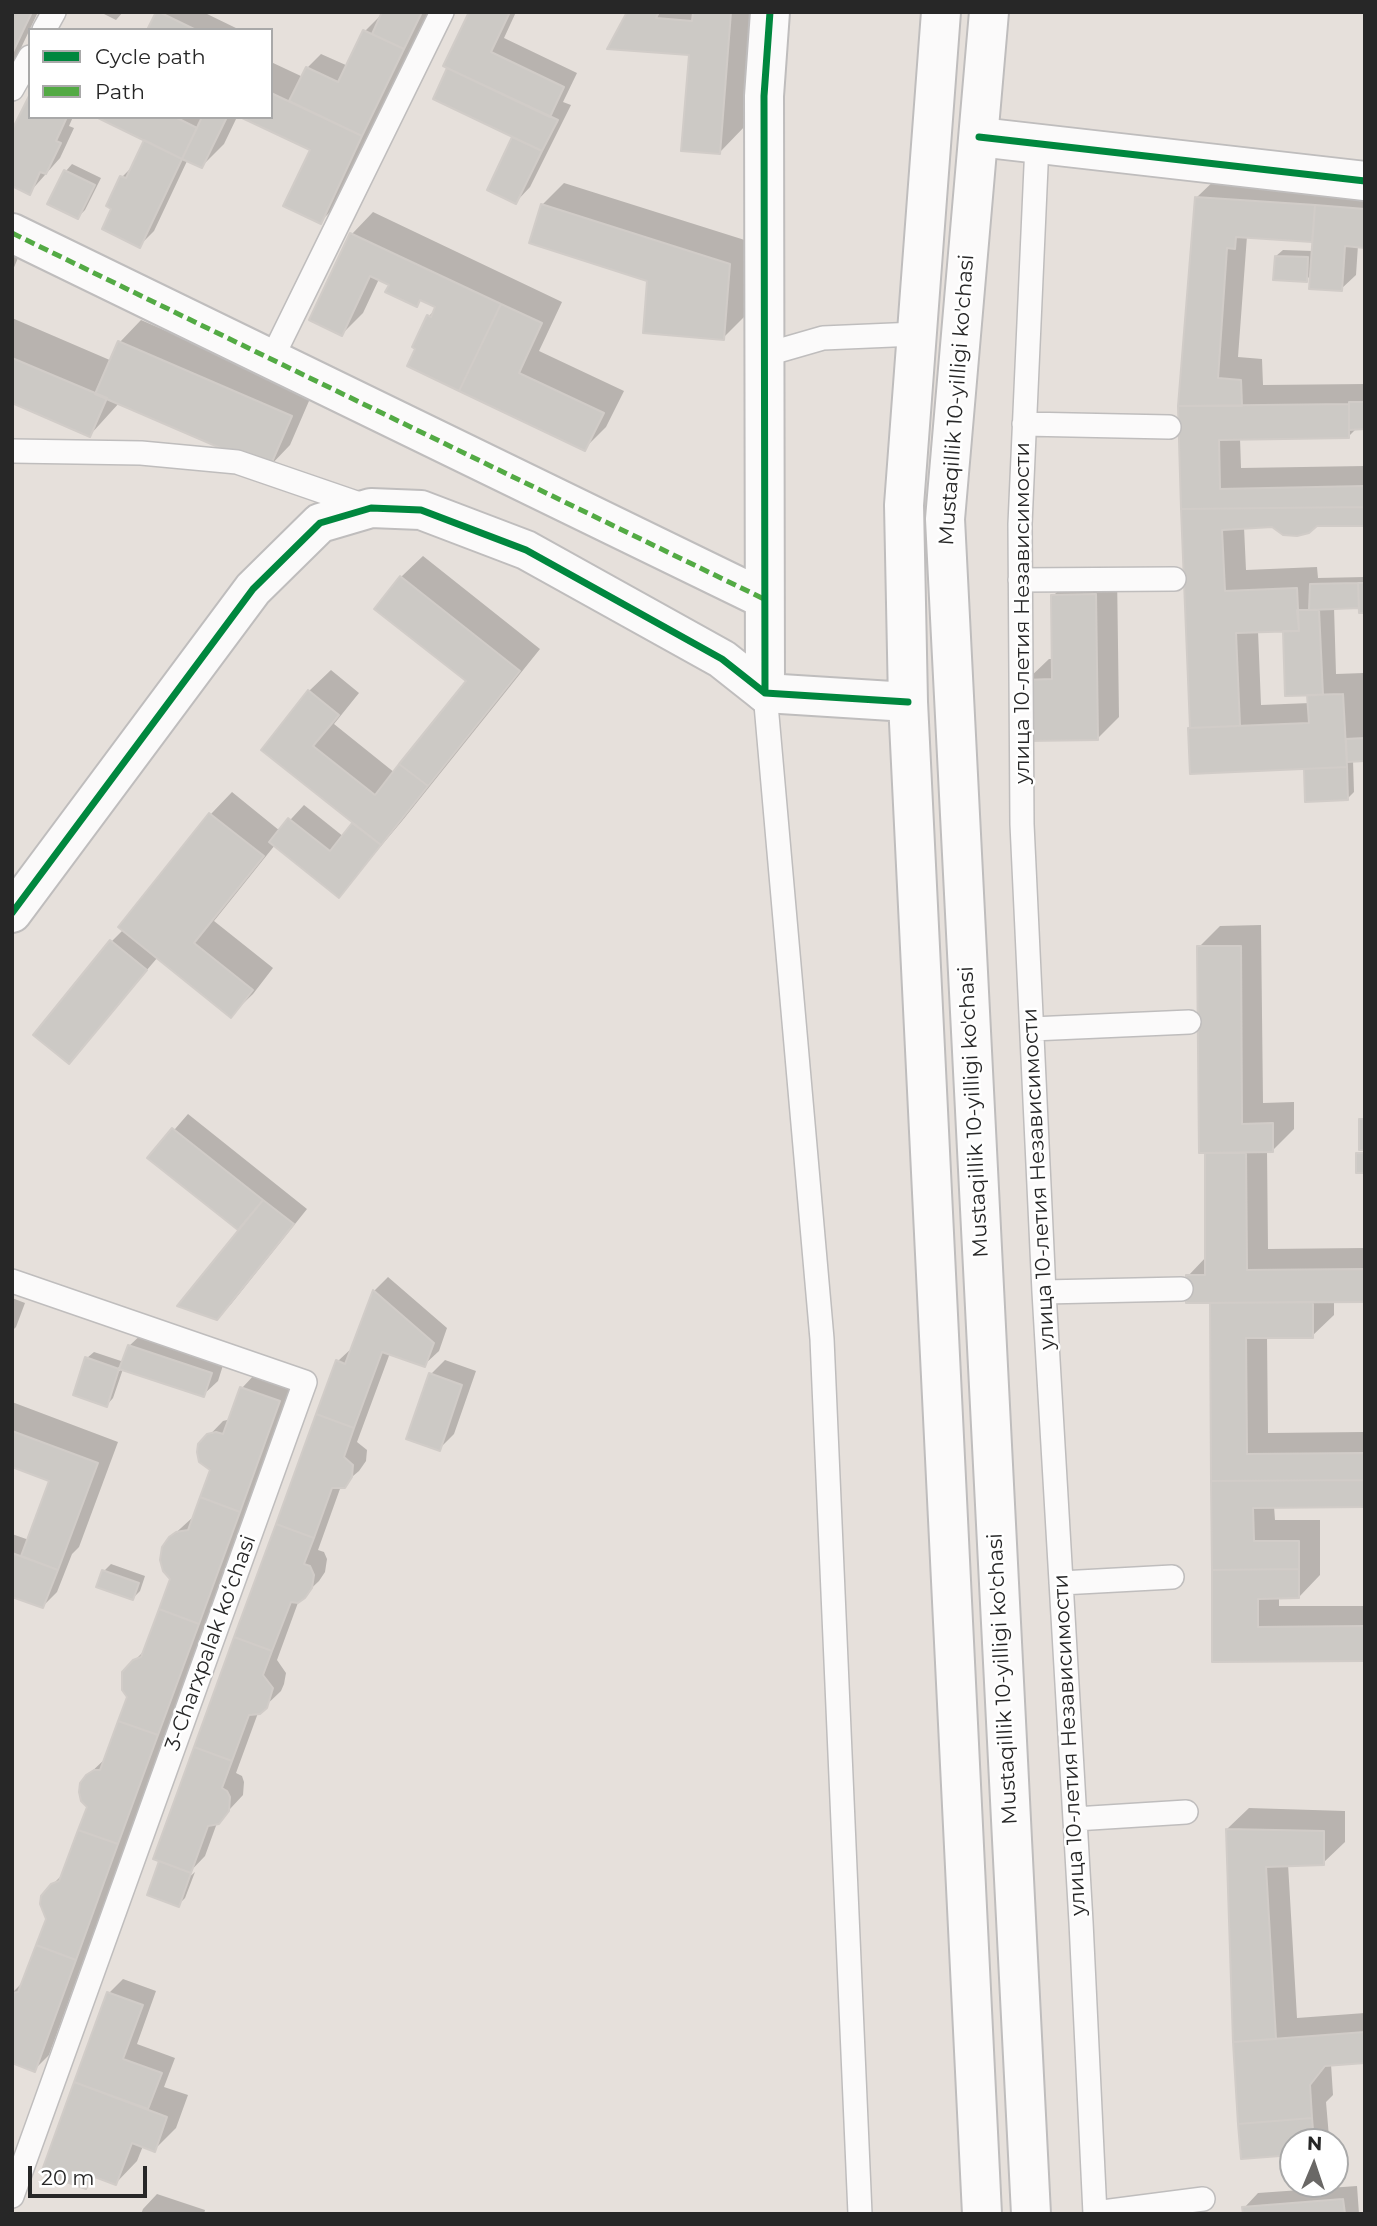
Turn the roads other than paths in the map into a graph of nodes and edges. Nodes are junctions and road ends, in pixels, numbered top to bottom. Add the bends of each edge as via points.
1 (54, 12) edge
2 (442, 12) edge
3 (770, 12) edge
4 (941, 12) edge
5 (989, 12) edge
6 (45, 28) edge
7 (28, 61) edge
8 (12, 89) edge
9 (979, 137) junction
10 (1037, 144) junction
11 (1365, 181) edge
12 (12, 233) edge
13 (916, 334) junction
14 (764, 355) junction
15 (272, 358) junction
16 (1024, 424) junction
17 (1170, 427) dead end
18 (12, 451) edge
19 (371, 508) junction
20 (1174, 579) dead end
21 (1020, 580) junction
22 (764, 599) junction
23 (765, 693) junction
24 (908, 702) junction
25 (12, 913) edge
26 (1189, 1022) dead end
27 (1032, 1029) junction
28 (12, 1281) edge
29 (1181, 1289) dead end
30 (1044, 1292) junction
31 (1172, 1577) dead end
32 (1060, 1583) junction
33 (1186, 1812) dead end
34 (1075, 1819) junction
35 (12, 2196) edge
36 (1203, 2199) dead end
37 (1095, 2213) edge
38 (860, 2214) edge
39 (982, 2214) edge
40 (1031, 2214) edge

1 - 6 lane
2 - 15 lane
3 - 14 main road via 764,96
4 - 13 main road, Mustaqillik 10-yilligi ko'chasi
5 - 9 main road, Mustaqillik 10-yilligi ko'chasi
7 - 8 lane
9 - 10 main road
9 - 40 main road, Mustaqillik 10-yilligi ko'chasi via 945,519
10 - 11 main road
10 - 16 lane, улица 10-летия Независимости
12 - 15 main road
13 - 14 lane via 823,338
13 - 24 main road, Mustaqillik 10-yilligi ko'chasi via 904,505
14 - 22 main road
15 - 22 main road
16 - 17 lane
16 - 21 lane, улица 10-летия Независимости
18 - 19 lane via 141,453 237,462
19 - 23 main road via 421,510 526,550 722,659
19 - 25 main road via 320,523 253,589
20 - 21 lane
21 - 27 lane, улица 10-летия Независимости via 1022,824
22 - 23 main road
23 - 24 main road
23 - 38 lane via 822,1339
24 - 39 main road, Mustaqillik 10-yilligi ko'chasi
26 - 27 lane
27 - 30 lane, улица 10-летия Независимости
28 - 35 lane, 3-Charxpalak koʻchasi via 305,1382
29 - 30 lane
30 - 32 lane, улица 10-летия Независимости
31 - 32 lane
32 - 34 lane, улица 10-летия Независимости
33 - 34 lane
34 - 37 lane, улица 10-летия Независимости
36 - 37 lane

